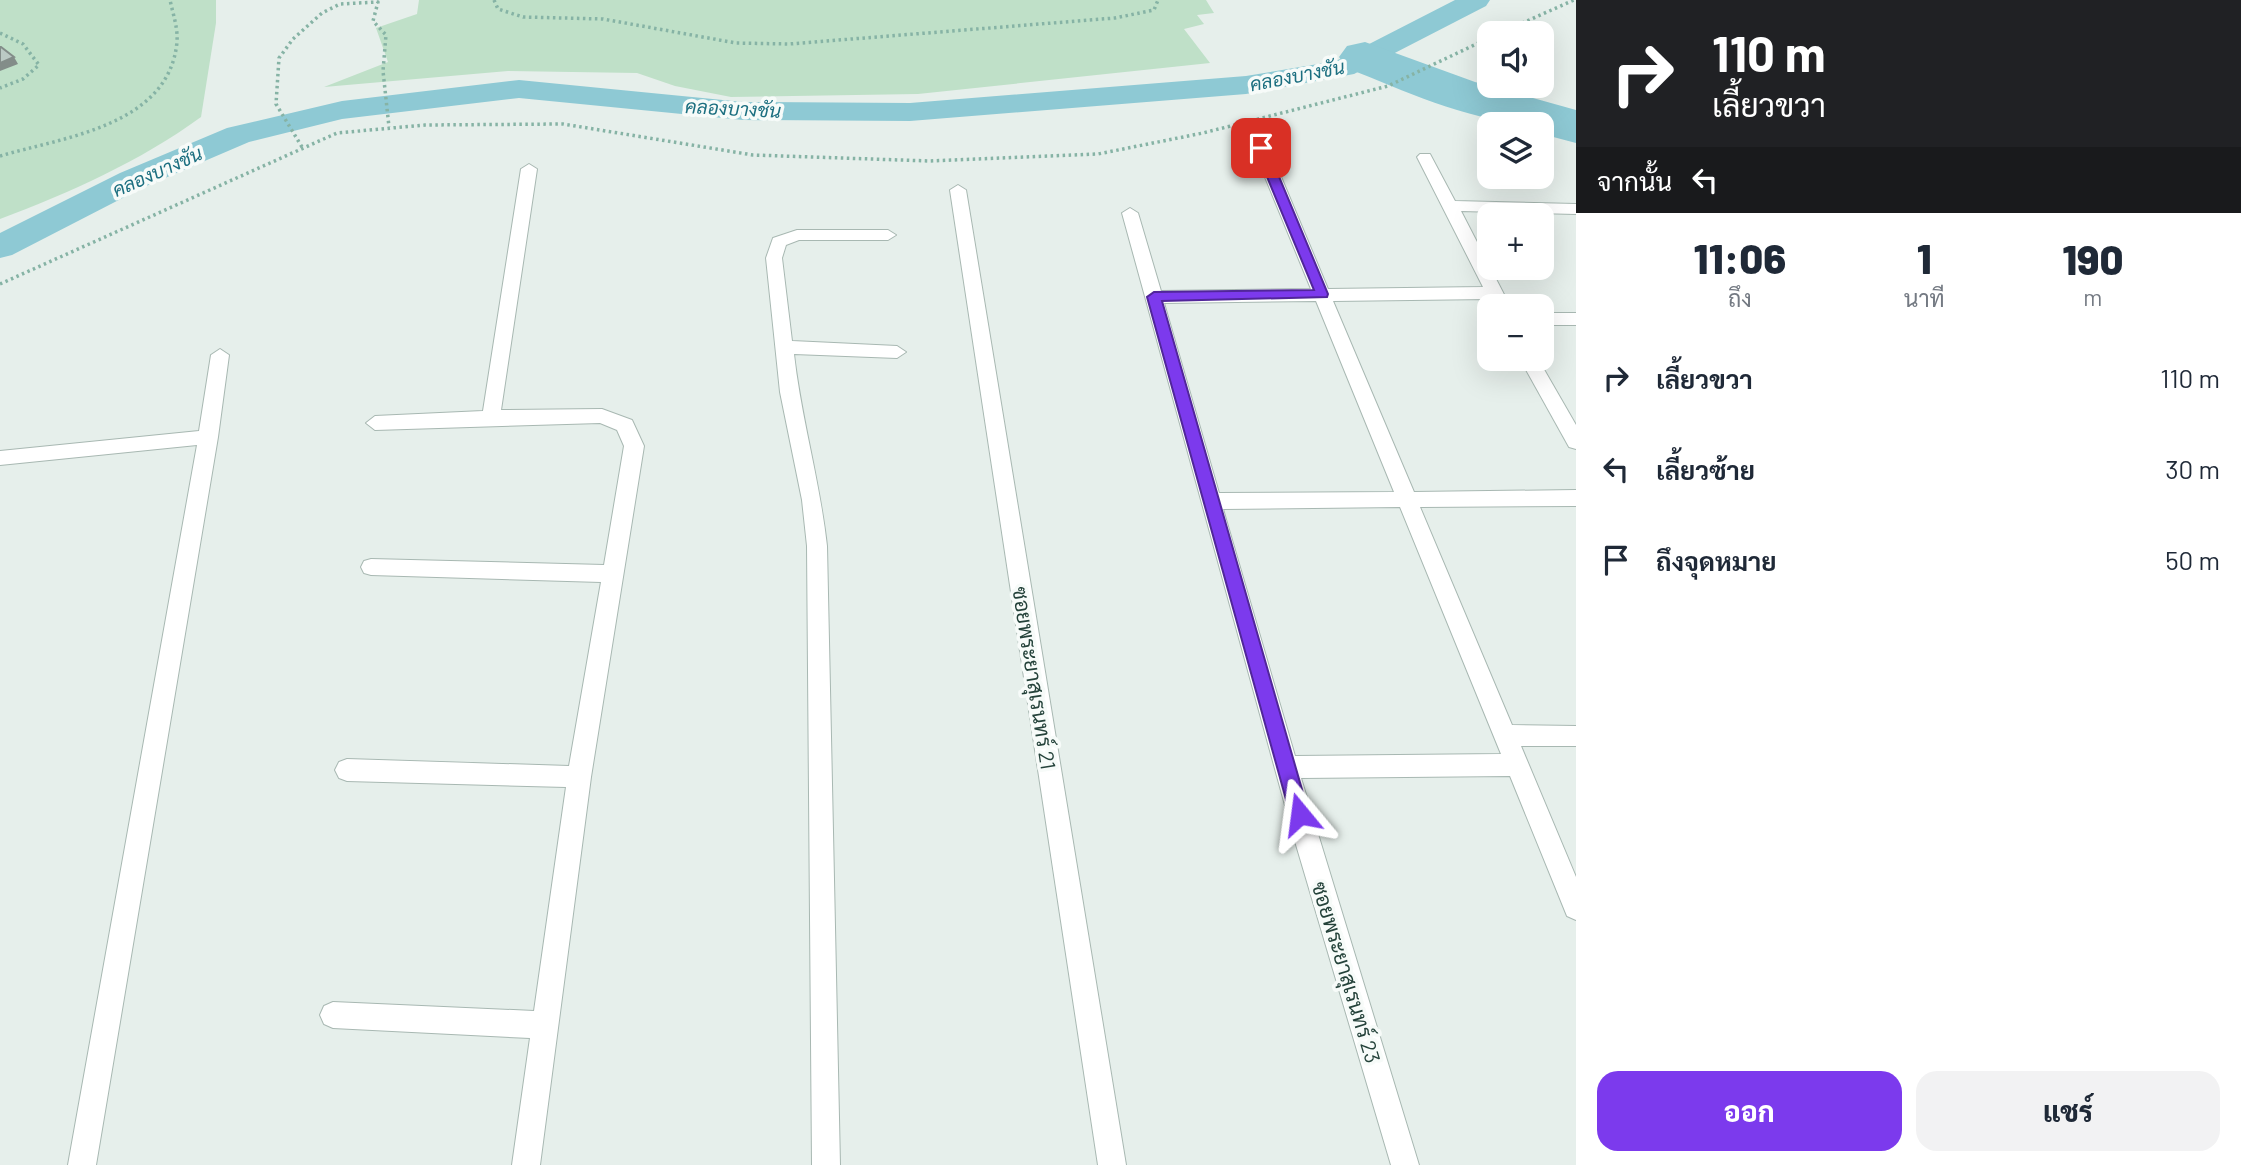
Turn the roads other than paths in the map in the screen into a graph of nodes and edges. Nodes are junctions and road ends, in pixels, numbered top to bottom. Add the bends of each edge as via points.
1 (1261, 148) dead end
2 (1425, 157) dead end
3 (529, 169) dead end
4 (958, 190) dead end
5 (1452, 206) junction
6 (1576, 209) edge
7 (1130, 214) dead end
8 (888, 235) dead end
9 (1322, 294) junction
10 (1494, 294) edge
11 (1154, 297) junction
12 (1477, 299) edge
13 (1576, 318) edge
14 (1554, 319) edge
15 (786, 347) junction
16 (897, 352) dead end
17 (220, 355) dead end
18 (1536, 371) edge
19 (491, 417) junction
20 (375, 423) dead end
21 (208, 437) junction
22 (1576, 442) edge
23 (0, 458) edge
24 (1576, 498) edge
25 (1407, 500) junction
26 (1210, 501) junction
27 (371, 568) dead end
28 (611, 574) junction
29 (1504, 735) junction
30 (1576, 736) edge
31 (1517, 765) junction
32 (1286, 767) junction
33 (347, 771) dead end
34 (579, 776) junction
35 (1576, 907) edge
36 (333, 1015) dead end
37 (546, 1025) junction
38 (82, 1165) edge
39 (526, 1165) edge
40 (826, 1165) edge
41 (1112, 1165) edge
42 (1405, 1165) edge

1 - 9 street
2 - 5 street
3 - 19 street
4 - 41 street, ซอยพระยาสุเรนทร์ 21
5 - 6 street
5 - 10 street
7 - 11 street, ซอยพระยาสุเรนทร์ 23
8 - 15 street via 797,235 779,242 774,258
9 - 11 street
9 - 12 street
9 - 25 street
11 - 26 street, ซอยพระยาสุเรนทร์ 23
13 - 14 street
15 - 16 street
15 - 40 street via 789,392 817,546
17 - 21 street
18 - 22 street
19 - 20 street
19 - 28 street via 602,416 625,425 634,446
21 - 23 street
21 - 38 street
24 - 25 street
25 - 26 street
25 - 29 street
26 - 32 street, ซอยพระยาสุเรนทร์ 23
27 - 28 street
28 - 34 street
29 - 30 street
29 - 31 street
31 - 32 street
31 - 35 street
32 - 42 street, ซอยพระยาสุเรนทร์ 23
33 - 34 street
34 - 37 street
36 - 37 street
37 - 39 street

